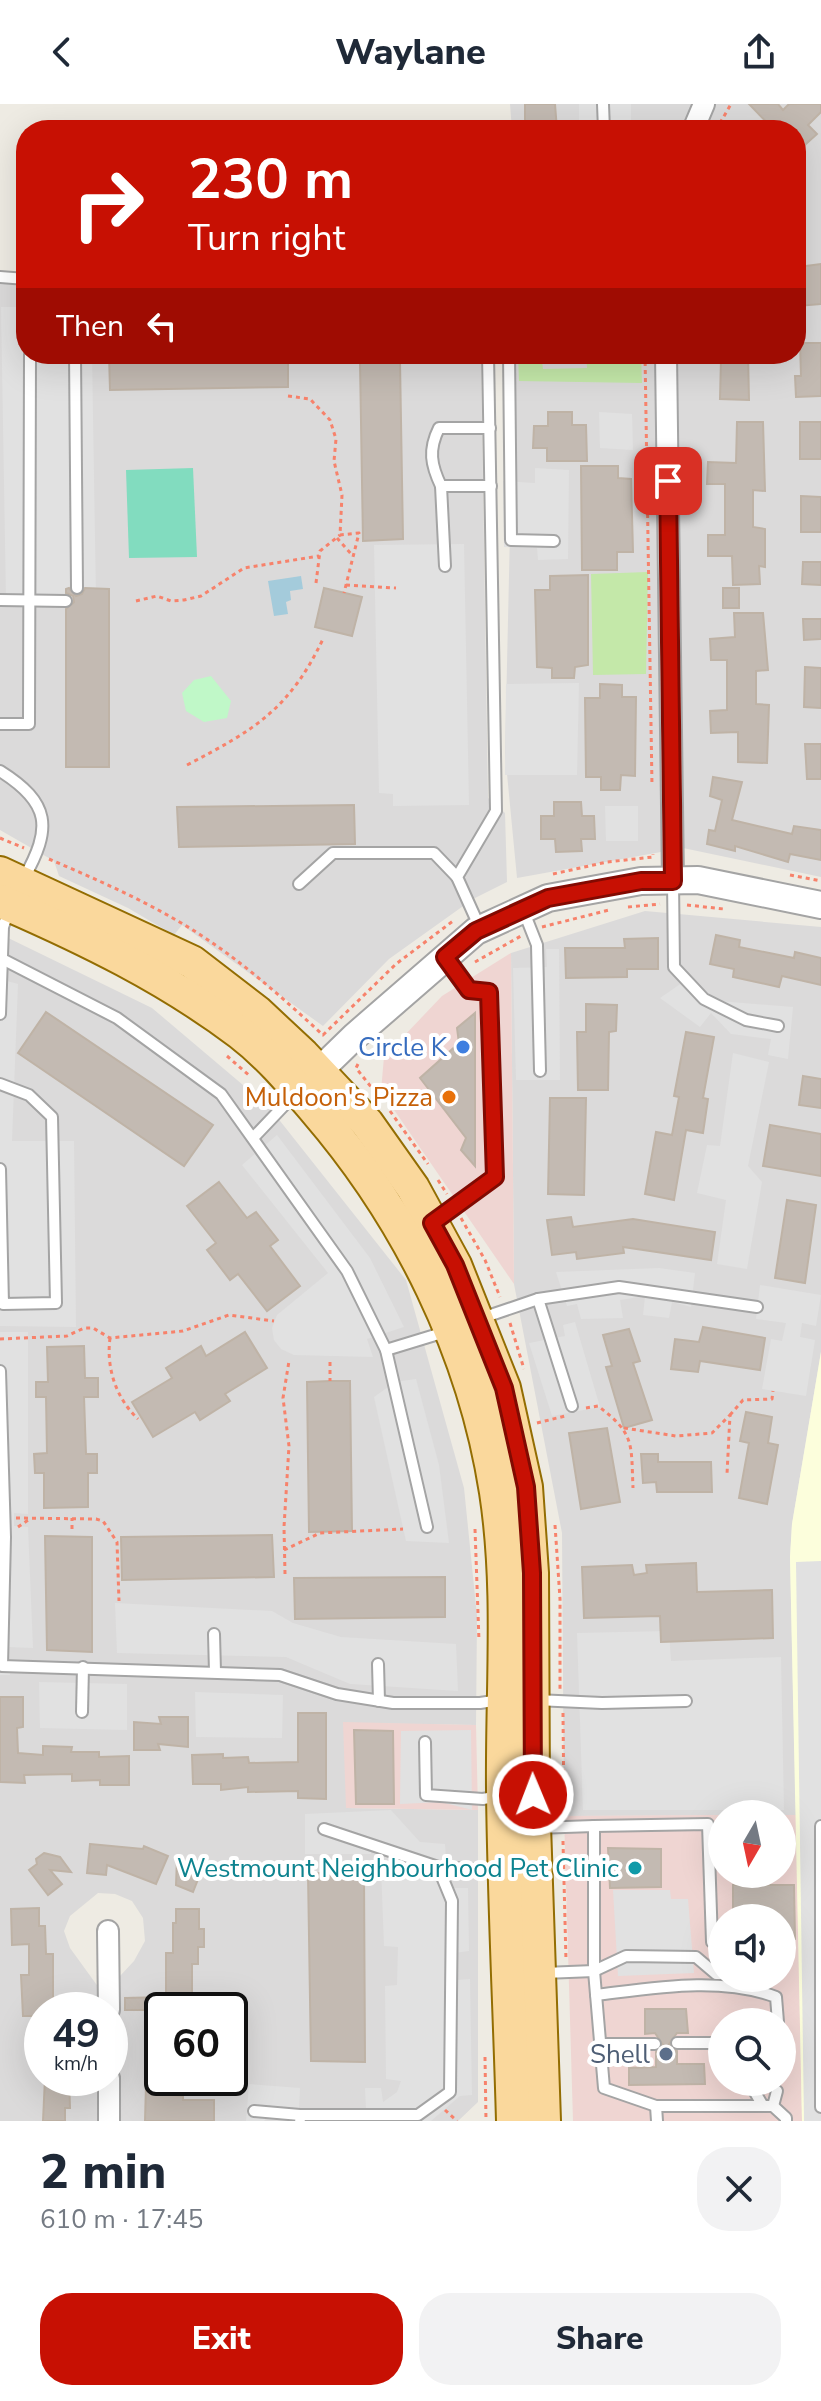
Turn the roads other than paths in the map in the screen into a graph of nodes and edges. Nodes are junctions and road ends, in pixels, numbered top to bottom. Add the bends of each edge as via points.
1 (30, 364) edge
2 (75, 364) edge
3 (488, 364) edge
4 (509, 364) edge
5 (666, 364) edge
6 (490, 428) junction
7 (441, 486) junction
8 (491, 486) junction
9 (554, 541) dead end
10 (445, 566) dead end
11 (77, 588) dead end
12 (0, 600) edge
13 (28, 600) junction
14 (66, 601) dead end
15 (0, 724) edge
16 (0, 771) edge
17 (457, 877) junction
18 (299, 884) dead end
19 (8, 891) edge
20 (673, 892) junction
21 (821, 905) edge
22 (476, 919) junction
23 (527, 920) junction
24 (2, 959) edge
25 (452, 964) junction
26 (0, 1014) edge
27 (778, 1026) dead end
28 (540, 1071) dead end
29 (309, 1081) junction
30 (0, 1084) edge
31 (253, 1138) junction
32 (0, 1169) edge
33 (444, 1215) junction
34 (538, 1299) junction
35 (757, 1307) dead end
36 (478, 1320) junction
37 (386, 1350) junction
38 (0, 1371) edge
39 (572, 1406) road end
40 (427, 1527) dead end
41 (214, 1634) dead end
42 (378, 1664) dead end
43 (83, 1667) junction
44 (215, 1672) junction
45 (539, 1697) junction
46 (379, 1701) junction
47 (686, 1701) dead end
48 (82, 1712) dead end
49 (425, 1742) dead end
50 (518, 1795) junction
51 (594, 1826) junction
52 (821, 1826) edge
53 (549, 1828) junction
54 (324, 1829) dead end
55 (505, 1865) junction
56 (438, 1867) junction
57 (714, 1904) edge
58 (108, 1931) dead end
59 (708, 1948) edge
60 (696, 1957) junction
61 (708, 1966) edge
62 (538, 1971) junction
63 (594, 1971) junction
64 (109, 1992) edge
65 (596, 1995) junction
66 (777, 2008) edge
67 (677, 2043) dead end
68 (708, 2043) edge
69 (600, 2044) junction
70 (655, 2044) dead end
71 (109, 2096) edge
72 (760, 2096) edge
73 (774, 2096) edge
74 (656, 2106) junction
75 (768, 2106) junction
76 (821, 2107) edge
77 (254, 2111) dead end
78 (300, 2118) edge
79 (109, 2121) edge
80 (513, 2121) edge
81 (544, 2121) edge
82 (657, 2121) edge
83 (786, 2121) edge

1 - 13 lane
2 - 11 lane
3 - 6 lane
4 - 9 lane via 511,540
5 - 20 street
6 - 7 lane via 439,428 431,444
6 - 8 lane
7 - 8 lane
7 - 10 lane
8 - 17 lane via 496,811
12 - 13 lane
13 - 14 lane
13 - 15 lane via 29,724
16 - 19 lane via 39,805 44,830 38,854
17 - 18 lane via 434,853 333,853
17 - 22 lane
19 - 24 lane
19 - 29 main road via 192,962 257,1012
20 - 21 street via 698,880
20 - 23 street via 641,881 548,898
20 - 27 lane via 674,967 704,999 746,1020
22 - 23 street
22 - 25 street
23 - 28 lane via 537,945
24 - 26 lane
24 - 31 lane via 117,1018 221,1094
25 - 29 street via 355,1036
25 - 33 lane via 469,990 489,992 495,1177
29 - 31 lane
29 - 33 main road via 367,1123 413,1188
29 - 36 main road via 427,1278
30 - 32 lane via 29,1095 52,1117 56,1303 3,1304
31 - 37 lane via 347,1271
33 - 36 main road via 455,1265
34 - 35 lane via 619,1287
34 - 36 lane
34 - 39 lane
36 - 37 lane
36 - 45 main road via 504,1388 526,1487
37 - 40 lane
38 - 43 lane via 2,1666
41 - 44 lane
42 - 46 lane
43 - 44 lane
43 - 48 lane
44 - 46 lane via 280,1675
45 - 46 lane via 480,1703
45 - 47 lane via 602,1703
45 - 50 main road
49 - 50 lane via 426,1795
50 - 53 main road
50 - 55 main road
51 - 53 lane
51 - 57 lane via 708,1824
51 - 63 lane
52 - 76 lane
53 - 62 main road
54 - 56 lane
55 - 56 lane via 483,1870
55 - 62 main road
56 - 78 lane via 452,1901 450,2092 418,2115
58 - 64 street
59 - 60 lane
60 - 61 lane
60 - 63 lane via 626,1956
62 - 63 lane
62 - 80 main road
62 - 81 main road
63 - 65 lane
65 - 66 lane via 661,1987 749,1987 776,1997
65 - 69 lane
67 - 68 lane
69 - 70 lane
69 - 74 lane via 604,2088
71 - 79 street
72 - 75 lane
73 - 75 lane
74 - 75 lane
74 - 82 lane
75 - 83 lane
77 - 78 lane

